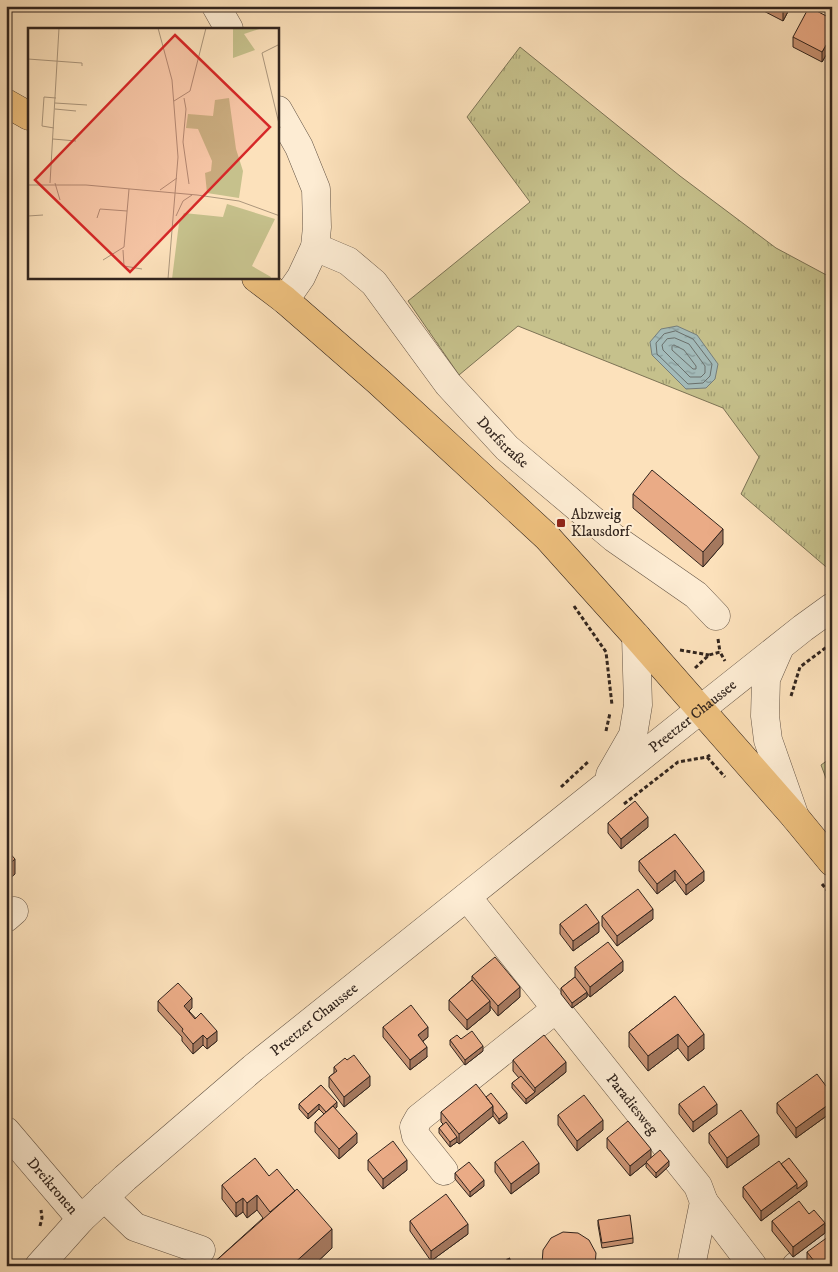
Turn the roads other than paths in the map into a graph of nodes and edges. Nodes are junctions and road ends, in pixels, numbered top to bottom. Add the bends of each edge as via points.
1 (216, 6) edge
2 (228, 28) edge
3 (6, 103) edge
4 (279, 112) edge
5 (28, 115) edge
6 (315, 247) junction
7 (257, 279) edge
8 (284, 300) junction
9 (832, 607) edge
10 (716, 616) dead end
11 (636, 636) junction
12 (781, 646) junction
13 (701, 709) junction
14 (613, 796) junction
15 (795, 817) junction
16 (832, 862) edge
17 (468, 897) junction
18 (557, 1008) junction
19 (6, 1131) edge
20 (444, 1171) dead end
21 (104, 1197) junction
22 (704, 1202) junction
23 (81, 1219) junction
24 (832, 1238) edge
25 (201, 1250) dead end
26 (39, 1266) edge
27 (691, 1266) edge
28 (753, 1266) edge
29 (796, 1266) edge

1 - 2 street
3 - 5 main road
4 - 6 street via 299,147 316,189
6 - 8 street via 301,276
6 - 10 street, Dorfstraße via 348,261 374,283 448,384 508,448 614,538 696,595
7 - 8 main road
8 - 11 main road via 379,382 547,537
9 - 12 street, Preetzer Chaussee
11 - 13 main road
11 - 14 street, Preetzer Chaussee via 638,705 633,735
12 - 13 street, Preetzer Chaussee
12 - 15 street, Preetzer Chaussee via 766,680 765,716 768,740
13 - 14 street, Preetzer Chaussee
13 - 15 main road
14 - 17 street, Preetzer Chaussee
15 - 16 main road
17 - 18 street, Paradiesweg
17 - 21 street, Preetzer Chaussee via 253,1068
18 - 20 street via 419,1118 414,1128 416,1136
18 - 22 street, Paradiesweg via 698,1186
19 - 23 street, Dreikronen
21 - 23 street, Preetzer Chaussee
21 - 25 street via 135,1227
22 - 27 street
22 - 28 street, Paradiesweg
23 - 26 street, Preetzer Chaussee
24 - 29 street

